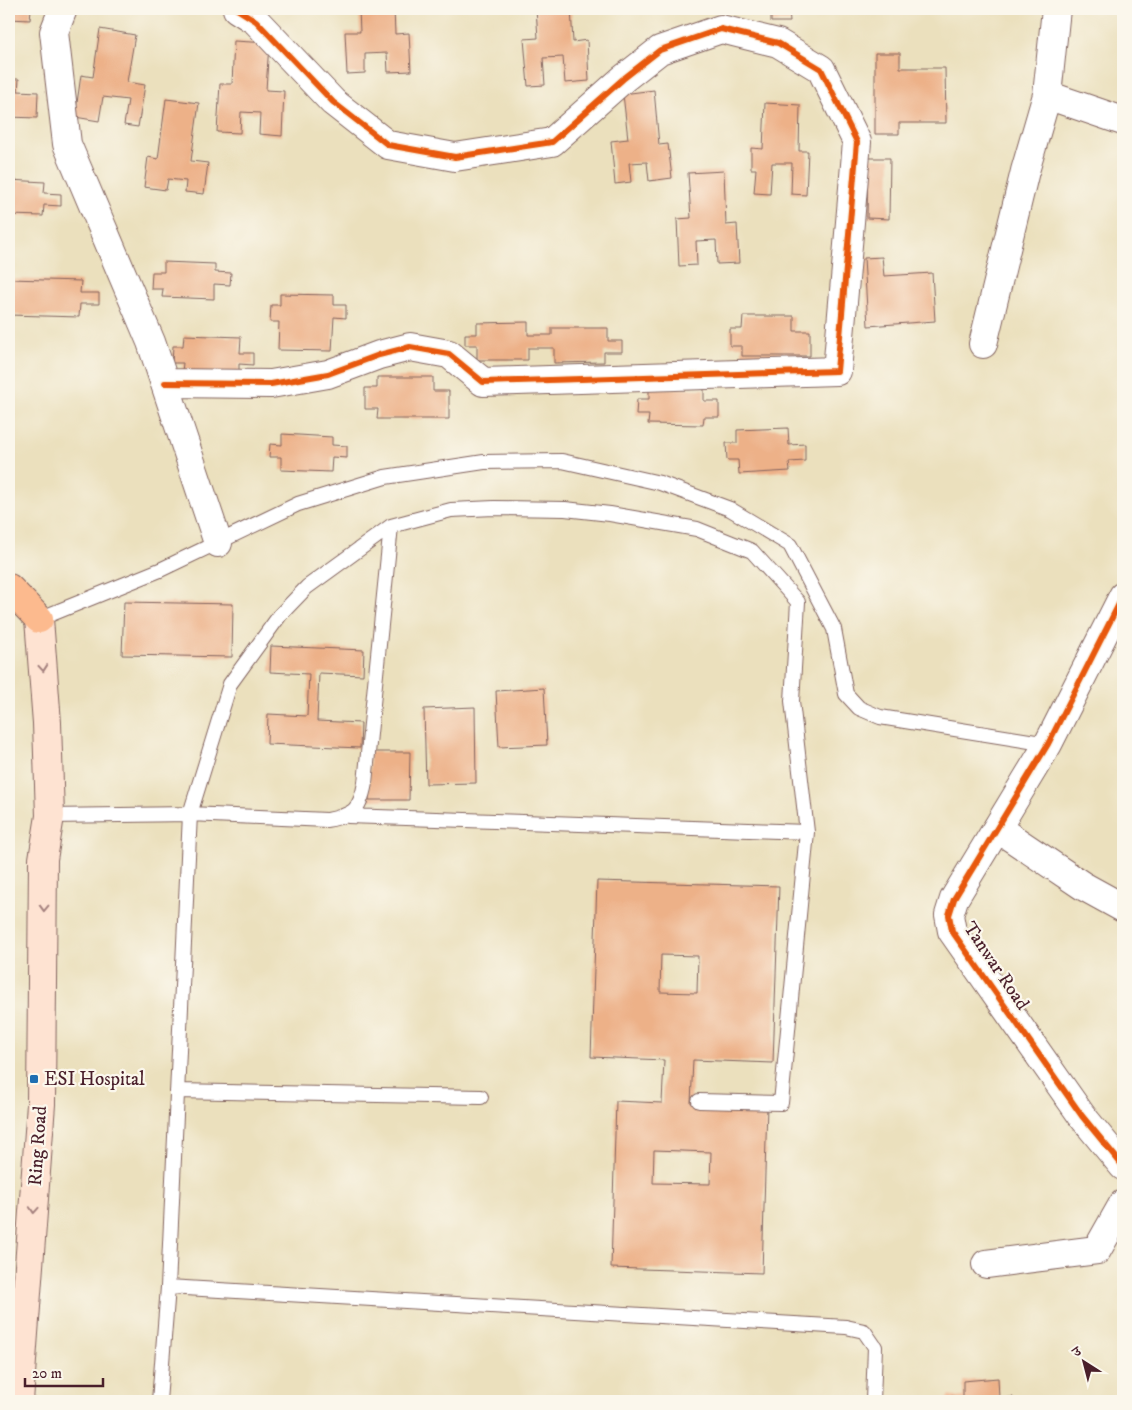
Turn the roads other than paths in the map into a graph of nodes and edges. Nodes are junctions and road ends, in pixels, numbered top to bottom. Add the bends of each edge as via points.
1 (63, 9) edge
2 (236, 9) edge
3 (1056, 9) edge
4 (1047, 95) junction
5 (1123, 121) edge
6 (983, 344) dead end
7 (165, 383) junction
8 (391, 526) junction
9 (218, 543) junction
10 (9, 588) edge
11 (1123, 596) edge
12 (39, 619) junction
13 (1048, 744) junction
14 (190, 814) junction
15 (50, 816) junction
16 (348, 816) junction
17 (997, 828) junction
18 (807, 832) junction
19 (1123, 908) edge
20 (177, 1091) junction
21 (481, 1097) dead end
22 (699, 1101) dead end
23 (1123, 1166) edge
24 (1123, 1204) edge
25 (986, 1264) dead end
26 (168, 1287) junction
27 (19, 1401) edge
28 (159, 1401) edge
29 (873, 1401) edge

1 - 7 street via 54,32 67,144 151,342
2 - 7 street via 256,20 333,102 388,145 455,157 552,142 622,79 660,50 721,29 778,43 821,69 856,142 837,370 483,382 449,354 410,347 328,374 271,384
3 - 4 street
4 - 5 street
4 - 6 street
7 - 9 street
8 - 14 lane via 307,587 280,615 230,684
8 - 16 lane via 365,783 362,800
8 - 18 lane via 451,510 565,510 697,529 752,551 798,602 792,701
9 - 12 lane
9 - 13 lane via 306,501 385,477 484,462 562,461 660,483 730,509 790,545 834,629 846,694 859,708 880,717
10 - 12 main road
11 - 13 street, Tanwar Road
12 -> 15 main road, Ring Road
13 - 17 street, Tanwar Road
14 - 15 lane
14 - 16 lane via 327,820
14 - 20 lane
15 -> 27 main road, Ring Road via 43,859 42,1104
16 - 18 lane
17 - 19 street via 1083,886
17 - 23 street, Tanwar Road via 954,899 948,915 952,931 1082,1116
18 - 22 lane via 781,1103
20 - 21 lane
20 - 26 lane
24 - 25 street via 1097,1250
26 - 28 lane
26 - 29 lane via 846,1327 864,1331 875,1347

